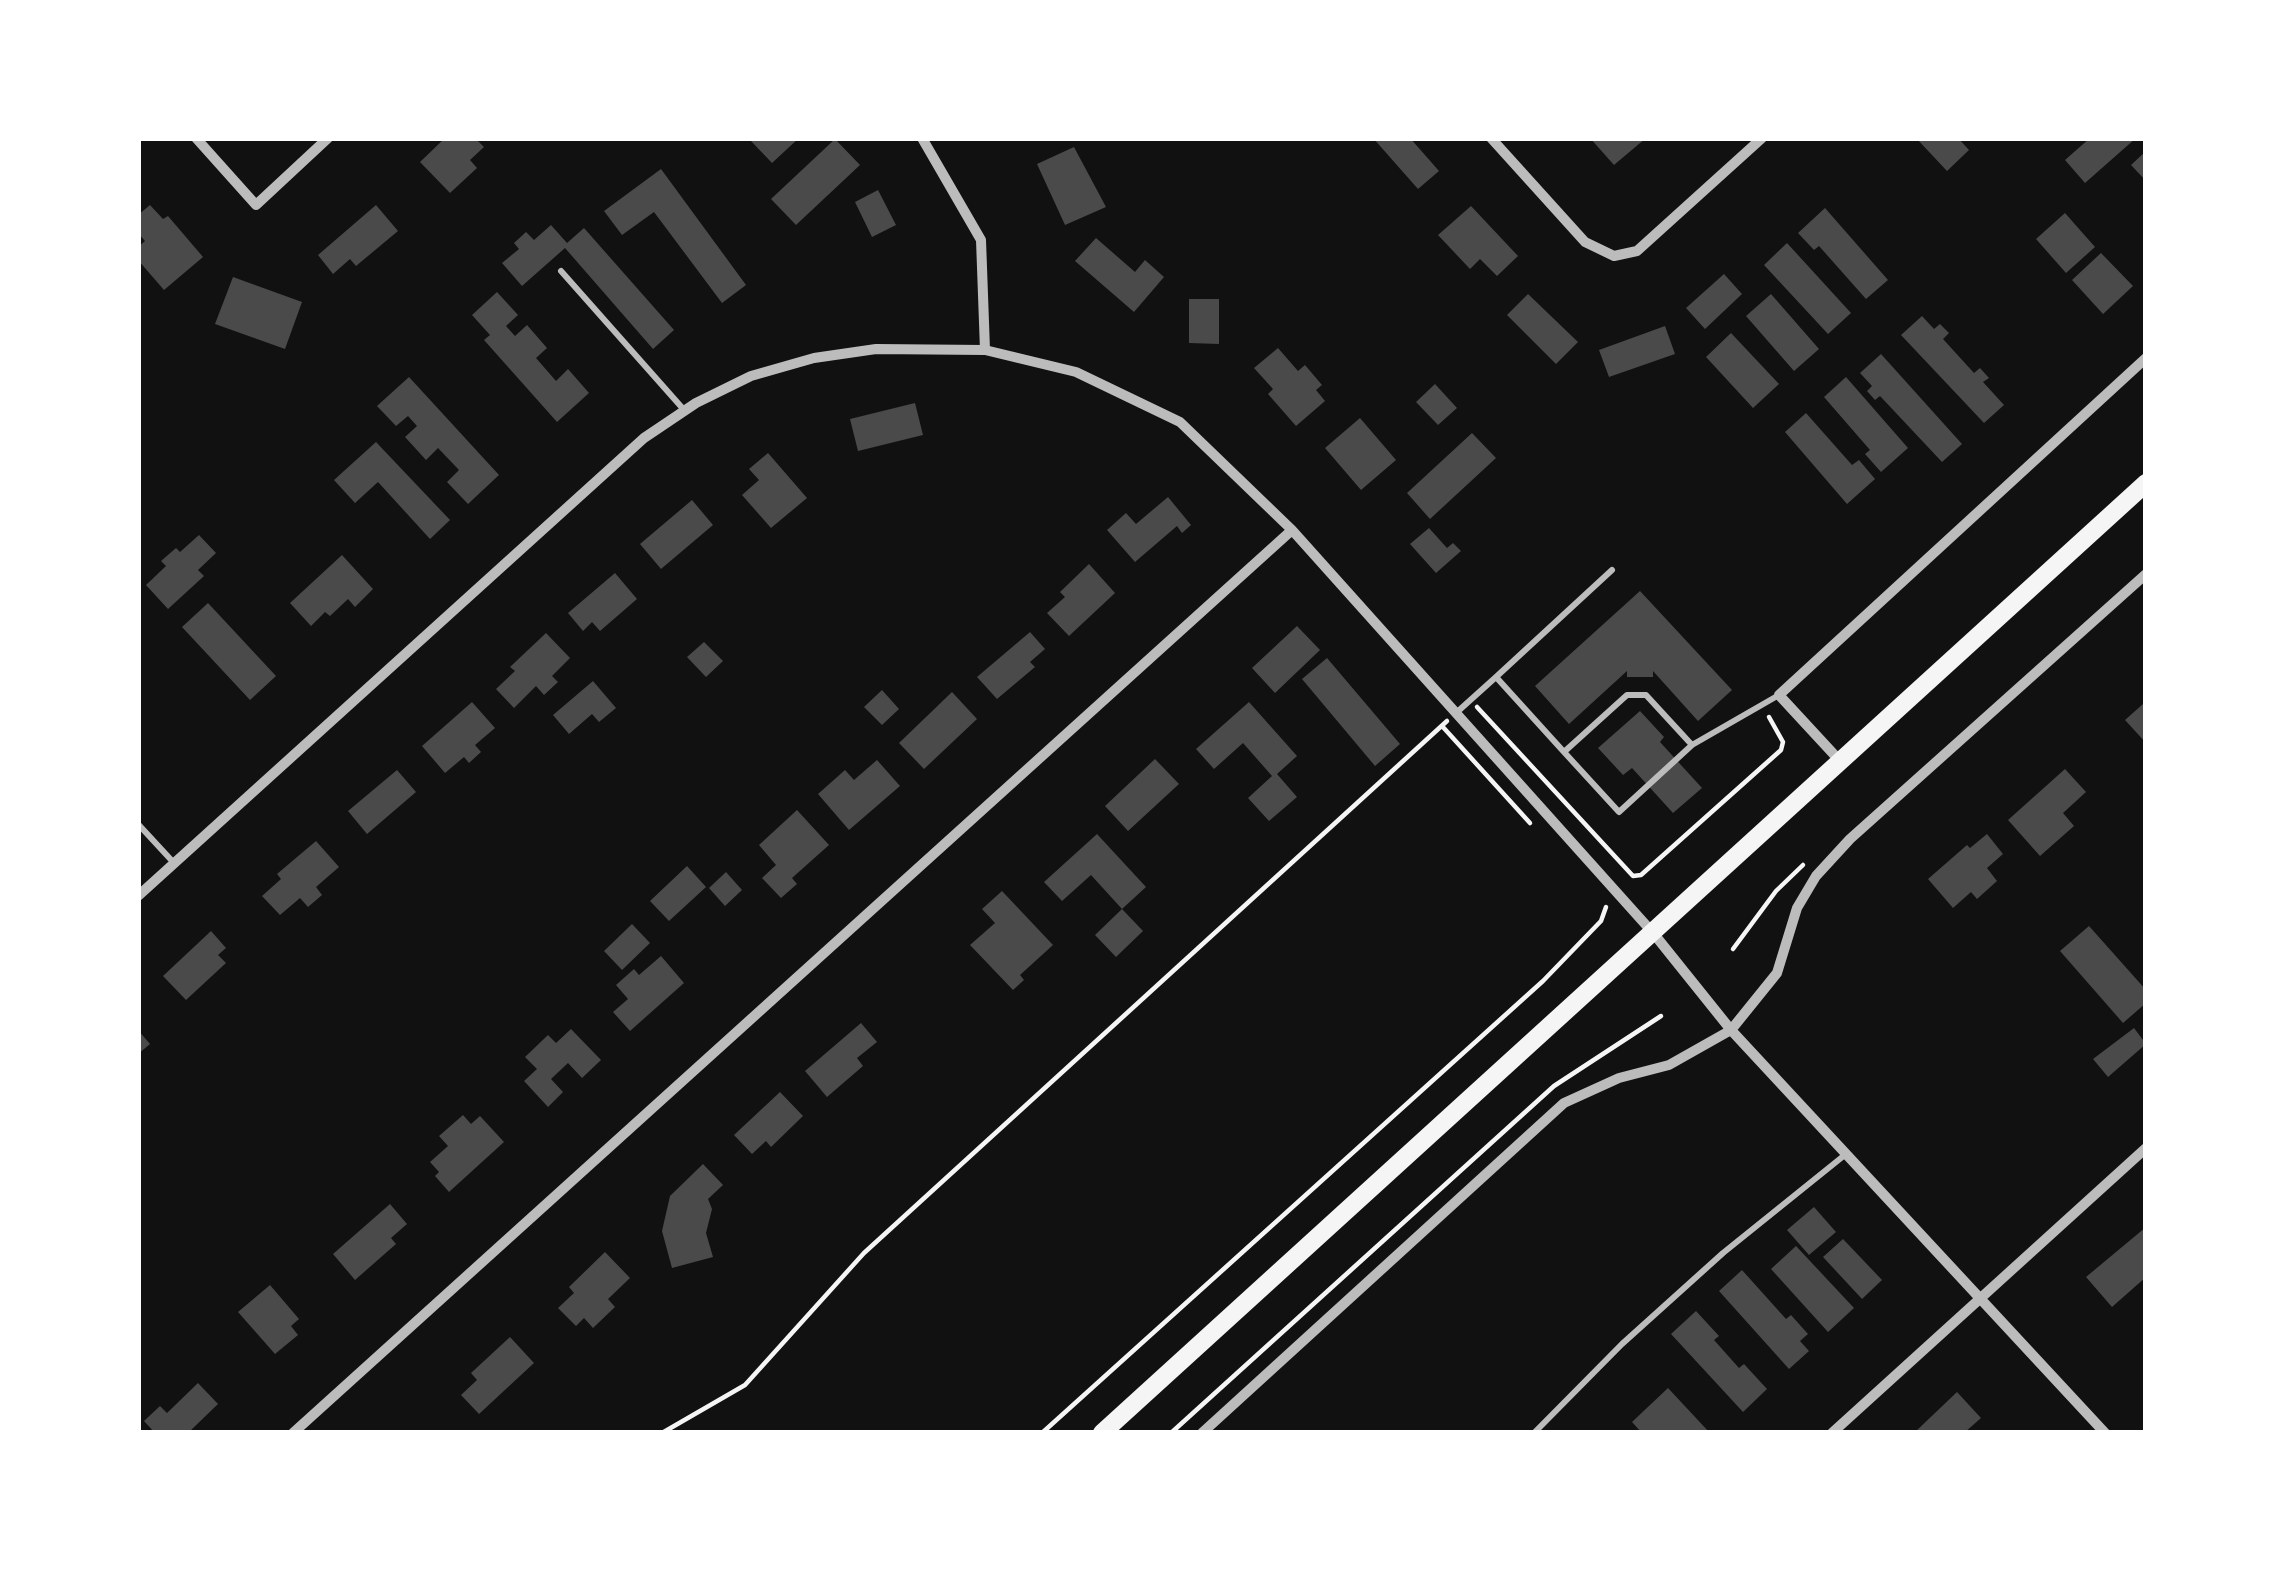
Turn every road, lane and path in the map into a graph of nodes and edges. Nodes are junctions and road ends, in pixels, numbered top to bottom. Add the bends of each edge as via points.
1 (196, 138) edge
2 (328, 138) edge
3 (922, 138) edge
4 (1491, 138) edge
5 (1762, 138) edge
6 (561, 271) dead end
7 (985, 350) junction
8 (2146, 358) edge
9 (685, 411) junction
10 (2146, 483) edge
11 (1292, 530) junction
12 (1612, 570) dead end
13 (2146, 574) edge
14 (1496, 677) junction
15 (1779, 695) junction
16 (1456, 713) junction
17 (1442, 726) junction
18 (1692, 746) junction
19 (1564, 752) junction
20 (1840, 761) junction
21 (138, 824) edge
22 (1543, 837) dead end
23 (174, 863) junction
24 (138, 896) edge
25 (1606, 905) dead end
26 (1654, 934) junction
27 (1661, 1016) dead end
28 (1731, 1030) junction
29 (2146, 1148) edge
30 (1846, 1154) junction
31 (1980, 1298) junction
32 (293, 1433) edge
33 (662, 1433) edge
34 (1042, 1433) edge
35 (1102, 1433) edge
36 (1171, 1433) edge
37 (1202, 1433) edge
38 (1534, 1433) edge
39 (1832, 1433) edge
40 (2104, 1433) edge

1 - 2 street via 256,205
3 - 7 street via 981,240
4 - 5 street via 1585,242 1614,256 1637,251
6 - 9 lane
7 - 9 street via 876,349 814,358 751,376
7 - 11 street via 1076,372 1180,422
8 - 15 street
9 - 23 street via 626,454
10 - 20 main road
11 - 16 street
11 - 32 street
12 - 14 lane
13 - 28 street via 1827,864 1797,908 1777,973
14 - 16 lane
14 - 19 lane
15 - 18 lane
15 - 20 street
16 - 17 path
16 - 26 street
17 - 22 path
17 - 33 path via 864,1253 745,1385
18 - 19 lane via 1646,695 1627,695
18 - 19 lane via 1619,812
20 - 26 main road
21 - 23 lane
23 - 24 street
25 - 34 path via 1601,921 1543,981
26 - 28 street
26 - 35 main road
27 - 36 path via 1554,1086
28 - 30 street
28 - 37 street via 1670,1065 1564,1103
29 - 31 street
30 - 31 street
30 - 38 lane via 1723,1253
31 - 39 street
31 - 40 street

